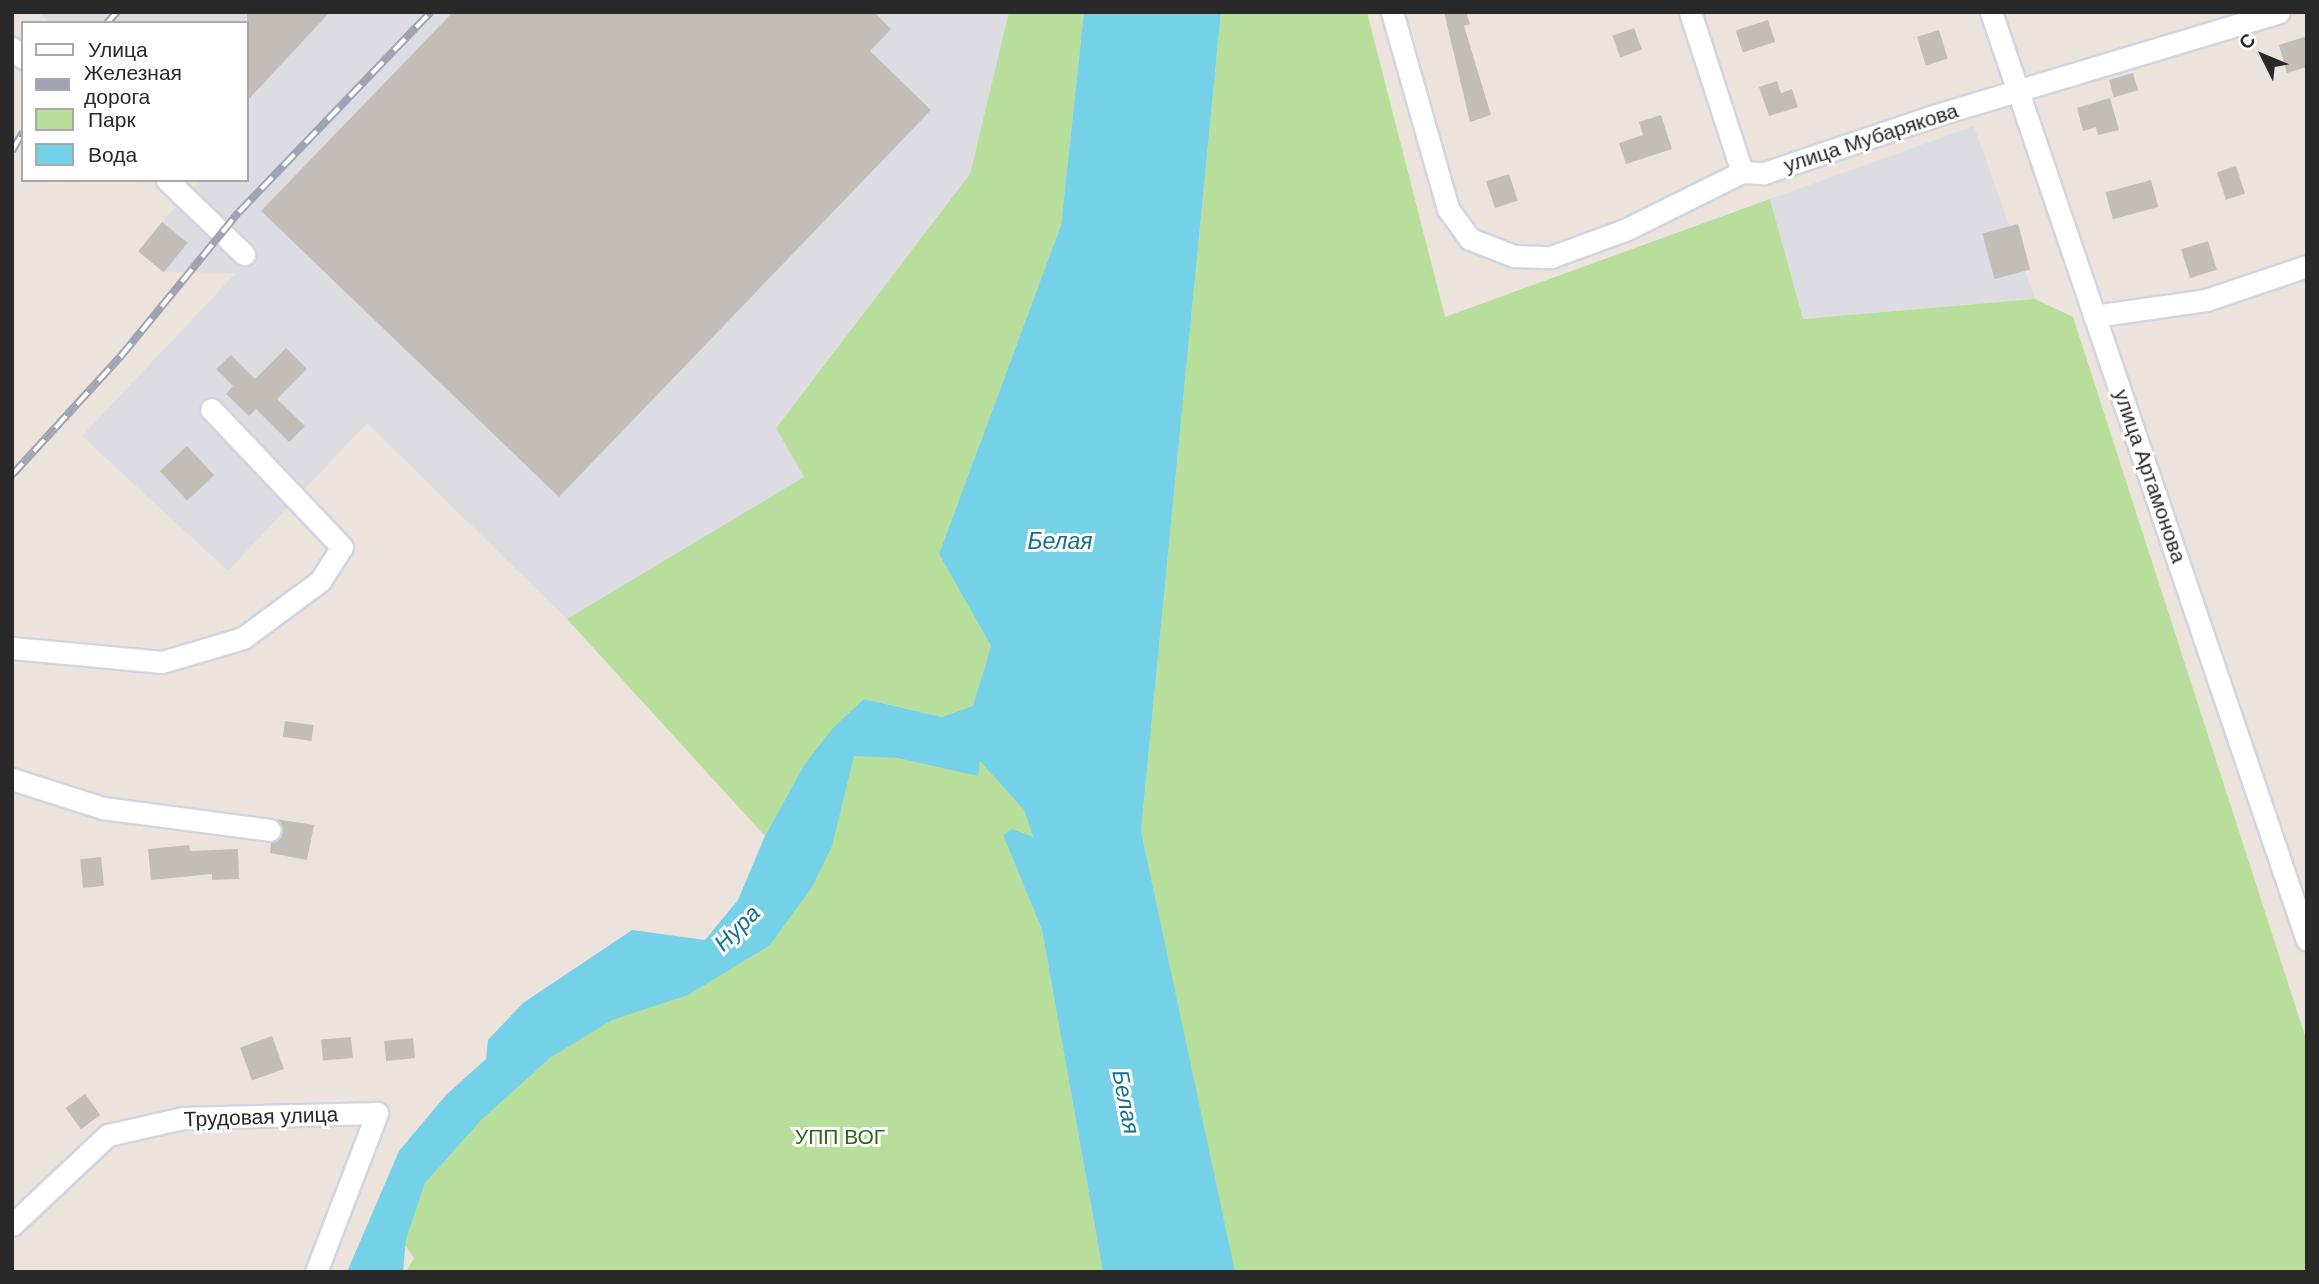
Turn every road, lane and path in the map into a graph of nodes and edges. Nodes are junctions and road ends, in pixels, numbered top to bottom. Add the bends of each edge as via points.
1 (1392, 12) edge
2 (1690, 12) edge
3 (1991, 12) edge
4 (2279, 12) edge
5 (2018, 93) junction
6 (1742, 172) junction
7 (169, 182) edge
8 (244, 254) dead end
9 (2307, 266) edge
10 (2094, 316) junction
11 (211, 409) dead end
12 (12, 648) edge
13 (12, 779) edge
14 (270, 830) dead end
15 (2307, 940) edge
16 (12, 1225) edge
17 (316, 1272) edge

1 - 6 street, улица Мубарякова via 1448,209 1470,239 1514,256 1551,257 1627,229
2 - 6 street
3 - 5 street, улица Артамонова
4 - 5 street, улица Мубарякова
5 - 6 street, улица Мубарякова via 1930,117 1764,173
5 - 10 street, улица Артамонова
7 - 8 street
9 - 10 street via 2206,300
10 - 15 street, улица Артамонова
11 - 12 street via 342,547 320,581 243,638 162,662
13 - 14 street via 103,808 222,820
16 - 17 street, Трудовая улица via 108,1135 183,1118 377,1113

